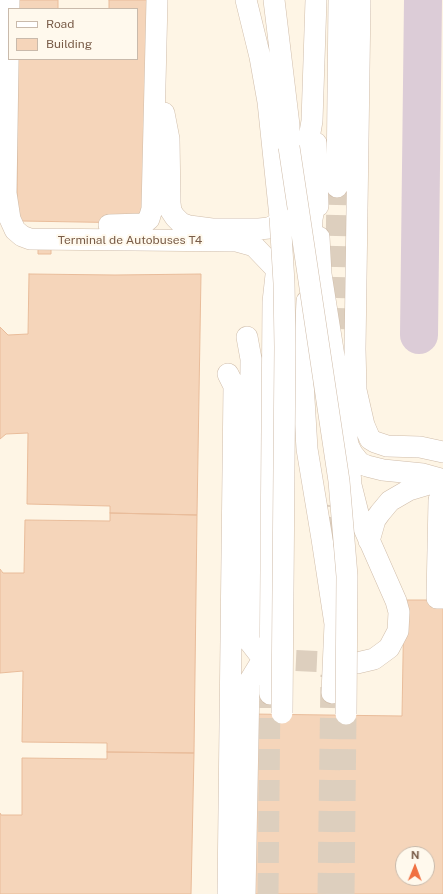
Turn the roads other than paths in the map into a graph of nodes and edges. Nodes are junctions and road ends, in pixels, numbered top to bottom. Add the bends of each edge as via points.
1 (157, 0) edge
2 (246, 0) edge
3 (274, 0) edge
4 (316, 0) edge
5 (339, 0) edge
6 (360, 0) edge
7 (8, 31) edge
8 (156, 83) junction
9 (312, 121) junction
10 (280, 127) junction
11 (3, 184) edge
12 (337, 186) tunnel mouth
13 (317, 193) junction
14 (287, 219) junction
15 (276, 269) junction
16 (247, 337) dead end
17 (228, 374) dead end
18 (348, 445) junction
19 (443, 452) edge
20 (442, 480) edge
21 (443, 500) edge
22 (369, 542) junction
23 (443, 598) edge
24 (356, 663) tunnel mouth
25 (332, 693) tunnel mouth
26 (270, 694) tunnel mouth
27 (282, 713) tunnel mouth
28 (346, 714) tunnel mouth
29 (228, 894) edge
30 (245, 894) edge

1 - 8 street, Terminal de Autobuses T4
2 - 10 street
3 - 10 street
4 - 9 street
5 - 12 street
6 - 19 street via 356,390 364,426 374,442 387,446 420,447
7 - 11 street, Terminal de Autobuses T4
8 - 11 street, Terminal de Autobuses T4 via 153,202 150,215 143,224 33,228 21,224 16,219
8 - 14 street, Terminal de Autobuses T4 via 168,129 170,203 175,217 189,226 212,229 269,228
9 - 13 street via 317,158
9 - 14 street via 303,169
10 - 27 street, bridge via 285,347
10 - 28 street, bridge via 289,147 339,481 347,576
11 - 15 street, Terminal de Autobuses T4 via 14,230 30,239 236,241 254,246
13 - 18 street via 321,274
13 - 25 street via 312,219 302,382 307,449 335,624
14 - 15 street
15 - 26 street via 273,302
16 - 30 street via 250,359 249,641 262,659 249,682
17 - 29 street via 234,386
18 - 20 street via 355,458 367,466 423,474
18 - 22 street via 354,498 360,522
20 - 22 street via 409,490 390,501 375,520
21 - 23 street via 439,500 437,598
22 - 24 street via 396,601 398,631 389,648 374,659

